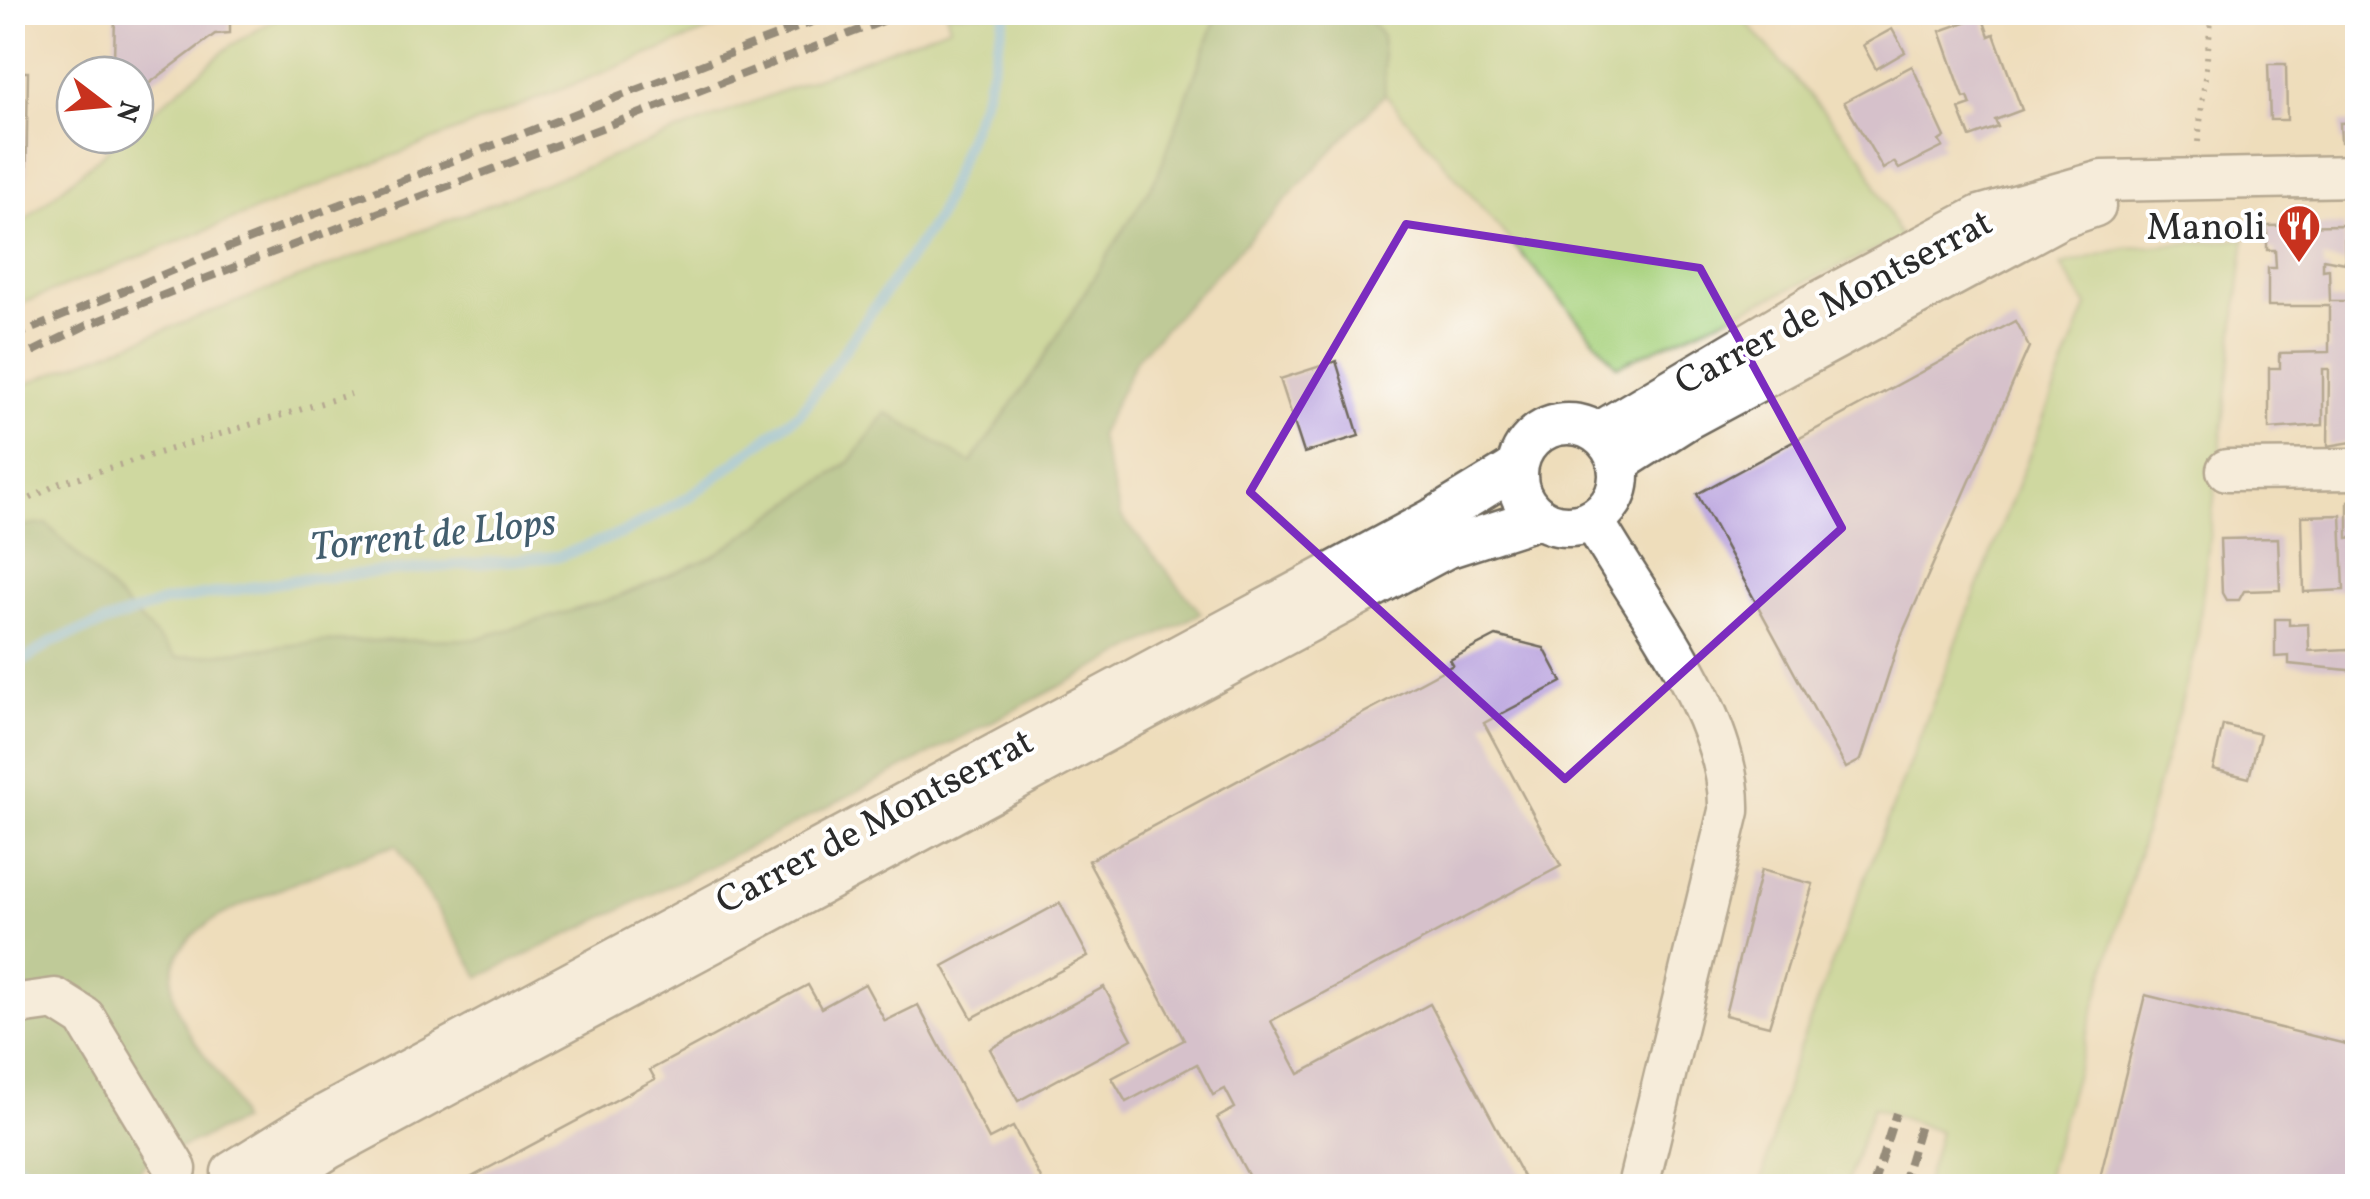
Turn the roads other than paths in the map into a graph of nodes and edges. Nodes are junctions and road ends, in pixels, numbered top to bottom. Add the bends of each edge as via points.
1 (2358, 176) edge
2 (1608, 448) junction
3 (1516, 468) junction
4 (2358, 469) edge
5 (2227, 470) dead end
6 (1539, 518) junction
7 (1592, 520) junction
8 (12, 1005) edge
9 (167, 1178) edge
10 (238, 1179) edge
11 (270, 1186) edge
12 (1638, 1186) edge

1 - 2 street, Carrer de Montserrat via 2102,180 1980,216 1797,314
2 - 3 street via 1582,424 1564,422 1524,446
2 - 7 street via 1615,496
3 - 6 street via 1518,491
3 - 10 street, Carrer de Montserrat via 1433,519 312,1122
4 - 5 street
6 - 7 street via 1556,525
6 - 11 street, Carrer de Montserrat via 1446,548
7 - 12 street via 1683,671 1726,761 1730,789
8 - 9 street via 55,999 85,1018
9 - 10 street via 213,1165

